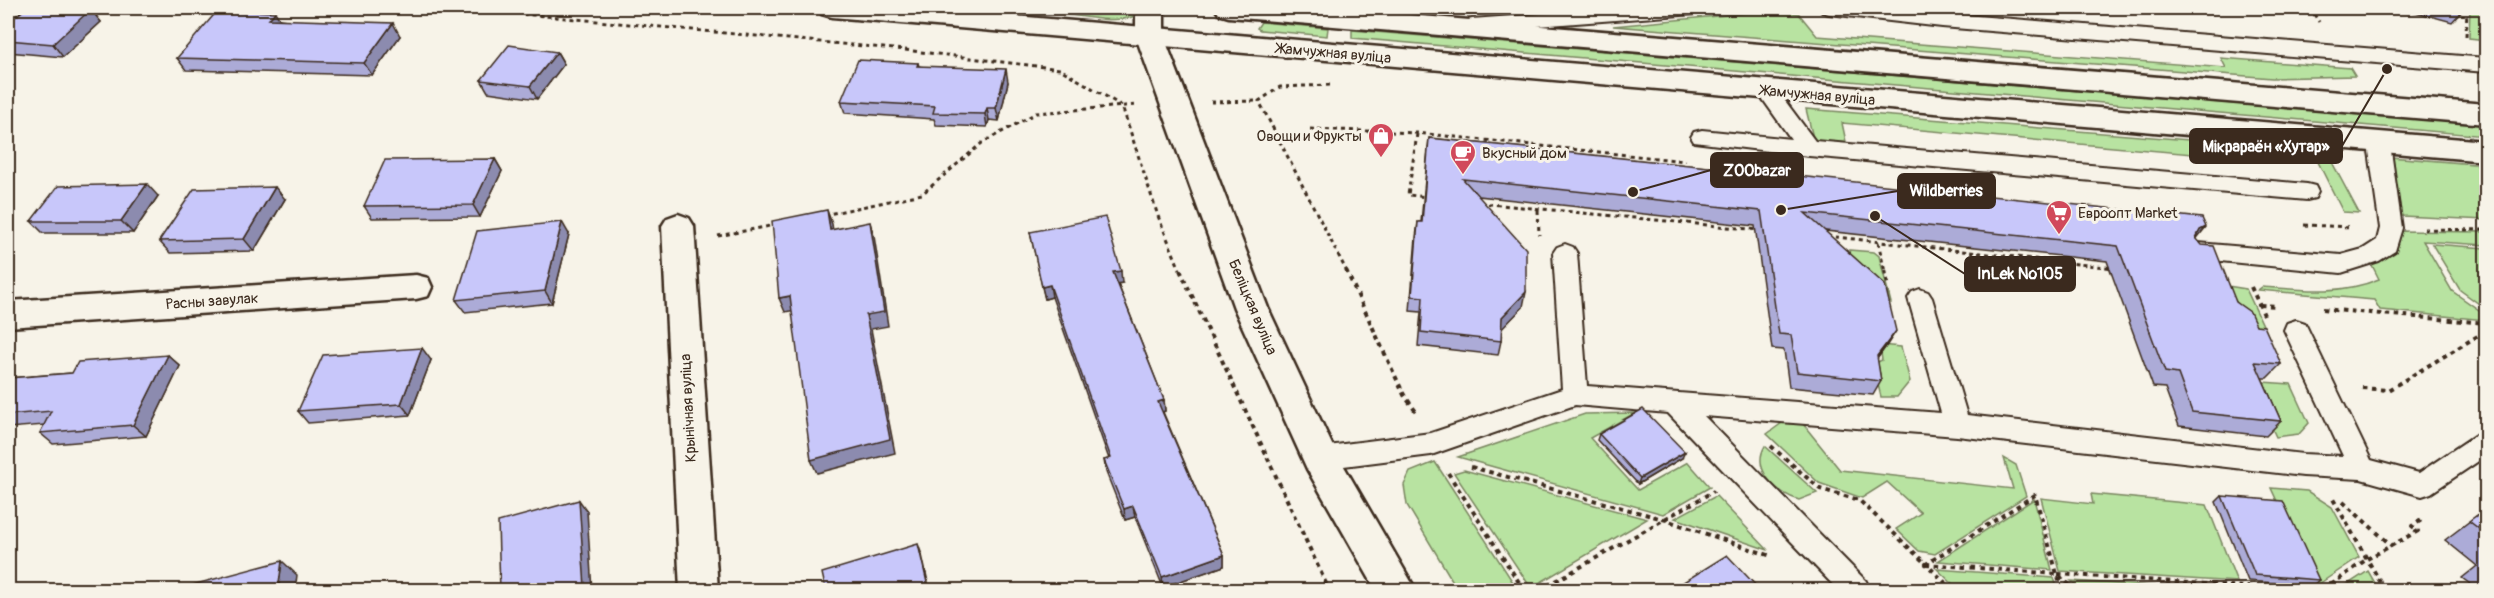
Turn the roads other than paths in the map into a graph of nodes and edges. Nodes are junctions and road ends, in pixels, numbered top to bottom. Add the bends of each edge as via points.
1 (832, 8) edge
2 (1229, 8) edge
3 (1694, 8) edge
4 (1829, 8) edge
5 (1150, 22) edge
6 (1452, 27) junction
7 (2487, 65) edge
8 (1767, 91) junction
9 (2487, 114) edge
10 (1702, 137) dead end
11 (2379, 144) junction
12 (1809, 148) junction
13 (2487, 152) edge
14 (2307, 192) dead end
15 (678, 234) road end
16 (2198, 252) edge
17 (1565, 253) dead end
18 (416, 287) dead end
19 (1920, 298) dead end
20 (8, 314) edge
21 (2296, 330) dead end
22 (1575, 395) junction
23 (1675, 403) junction
24 (1957, 425) junction
25 (2487, 442) edge
26 (1320, 458) junction
27 (2361, 468) junction
28 (699, 591) edge
29 (1397, 591) edge
30 (1856, 591) edge

1 - 5 main road, Жамчужная вуліца
2 - 6 main road
3 - 6 lane
4 - 7 lane via 1953,22
5 - 8 main road, Жамчужная вуліца
5 - 26 main road, Беліцкая вуліца via 1251,308
6 - 9 main road
8 - 11 main road, Жамчужная вуліца
8 - 12 lane
10 - 12 lane
11 - 13 main road, Жамчужная вуліца
11 - 16 lane via 2391,228 2387,244 2371,255 2340,264
12 - 14 lane
15 - 28 main road, Крынічная вуліца
17 - 22 lane
18 - 20 main road, Расны завулак
19 - 24 lane
21 - 27 lane
22 - 23 lane
22 - 26 lane via 1431,444
23 - 24 lane
23 - 30 lane
24 - 27 lane via 2292,464
25 - 27 lane via 2422,484
26 - 29 main road, Беліцкая вуліца

